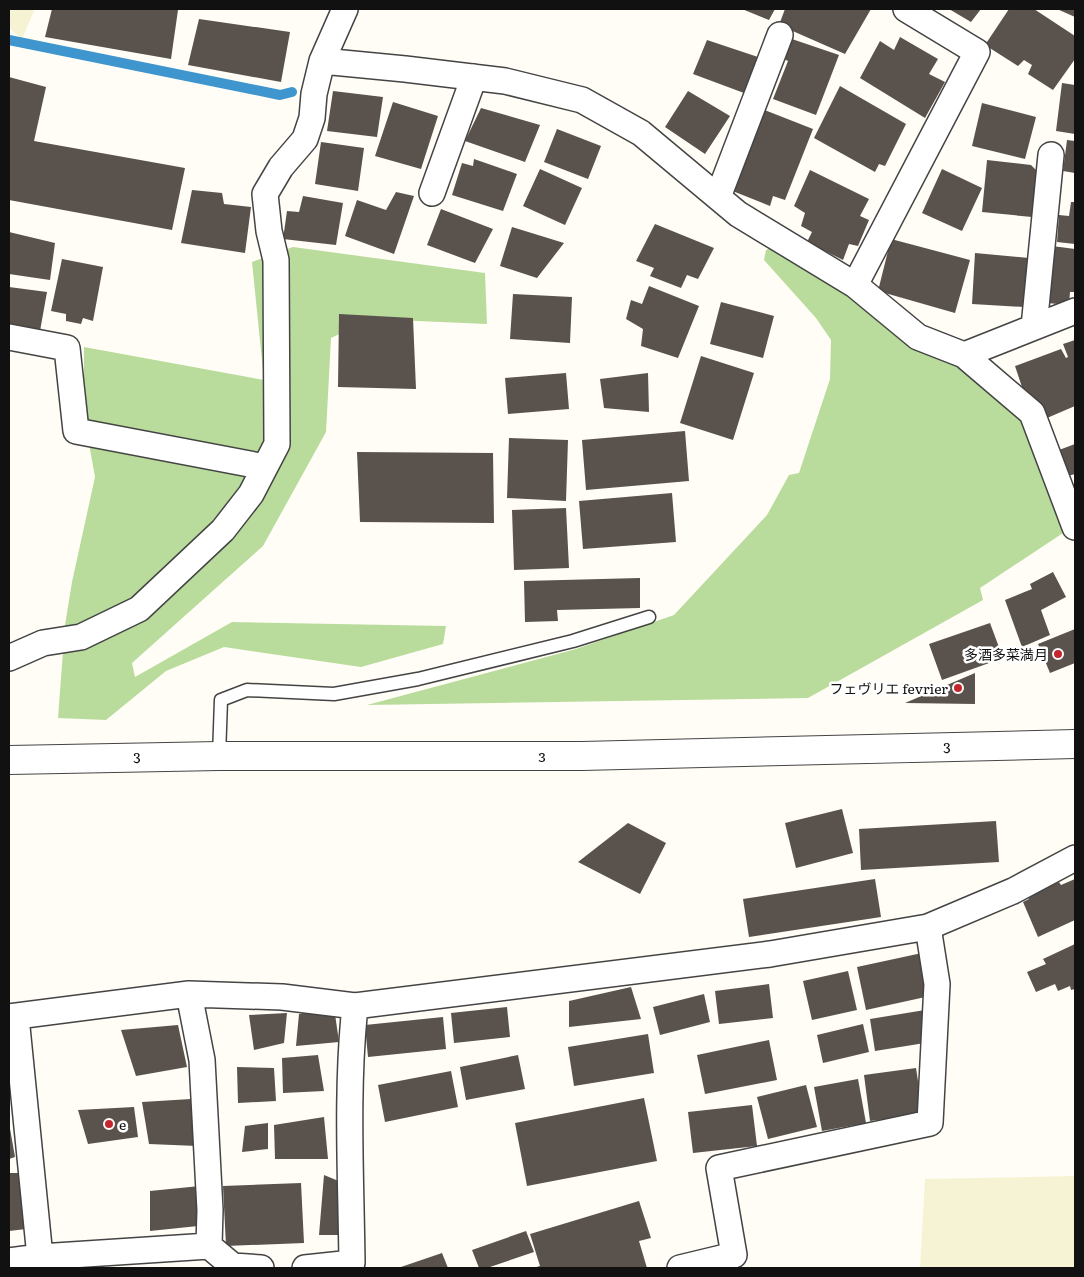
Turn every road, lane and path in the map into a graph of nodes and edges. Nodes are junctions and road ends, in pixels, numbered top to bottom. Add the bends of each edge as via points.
1 (345, 9) edge
2 (906, 9) edge
3 (780, 35) dead end
4 (322, 61) junction
5 (474, 77) junction
6 (1051, 156) dead end
7 (432, 194) dead end
8 (718, 197) junction
9 (855, 284) junction
10 (1075, 311) edge
11 (1034, 327) junction
12 (9, 337) edge
13 (964, 354) junction
14 (265, 467) junction
15 (1072, 510) edge
16 (649, 617) dead end
17 (9, 658) edge
18 (1075, 744) edge
19 (219, 756) junction
20 (9, 760) edge
21 (1075, 858) edge
22 (928, 927) junction
23 (189, 994) junction
24 (355, 1006) junction
25 (12, 1017) edge
26 (209, 1246) junction
27 (40, 1257) junction
28 (9, 1261) edge
29 (353, 1265) edge
30 (261, 1268) edge
31 (306, 1268) edge
32 (680, 1268) edge

1 - 4 street
2 - 9 street via 977,52
3 - 8 street
4 - 5 street
4 - 14 street via 305,139 281,167 265,194 276,260 277,444
5 - 7 street
5 - 8 street via 506,81 582,100 641,133
6 - 11 street
8 - 9 street via 738,214
9 - 13 street via 918,336
10 - 11 street
11 - 13 street
12 - 14 street via 67,348 76,431
13 - 15 street via 1032,413
14 - 17 street via 251,494 223,530 139,609 81,637 42,643
16 - 19 lane via 573,640 418,679 334,694 247,690 221,700
18 - 19 street, 3 via 582,756
19 - 20 street, 3
21 - 22 street via 1013,891
22 - 24 street via 770,954
22 - 32 street via 938,984 930,1123 719,1168 734,1255
23 - 24 street via 282,997
23 - 25 street
23 - 26 street via 202,1060
24 - 29 street via 350,1149
25 - 27 street
26 - 27 street
26 - 30 street via 233,1266
27 - 28 street
29 - 31 street

